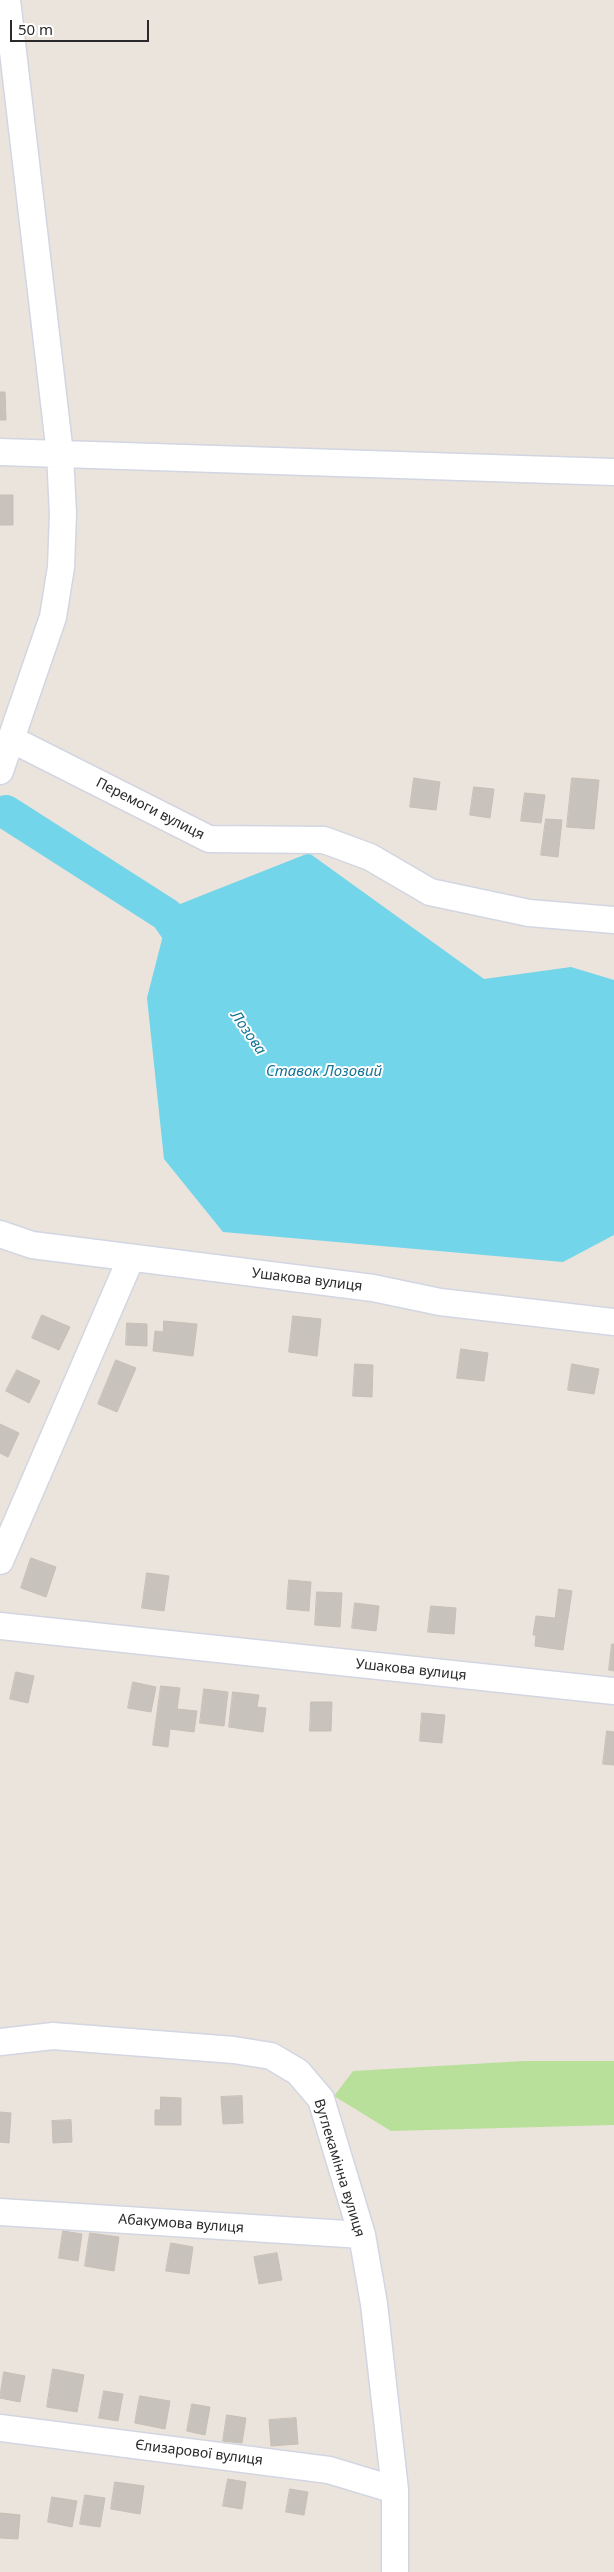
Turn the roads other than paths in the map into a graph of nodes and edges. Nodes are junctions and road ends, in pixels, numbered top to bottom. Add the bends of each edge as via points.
1 (7, 0) edge
2 (0, 452) edge
3 (60, 454) junction
4 (614, 472) edge
5 (11, 738) junction
6 (0, 771) edge
7 (614, 920) edge
8 (0, 1234) edge
9 (132, 1258) junction
10 (614, 1322) edge
11 (0, 1562) edge
12 (0, 1626) edge
13 (614, 1691) edge
14 (0, 2042) edge
15 (0, 2212) edge
16 (362, 2235) junction
17 (0, 2428) edge
18 (395, 2490) junction
19 (395, 2572) edge

1 - 3 street
2 - 3 street
3 - 4 street
3 - 5 street via 61,568 52,617
5 - 6 street
5 - 7 street, Перемоги вулиця via 209,840 324,840 370,857 430,892 529,913
8 - 9 street, Ушакова вулиця via 32,1245
9 - 10 street, Ушакова вулиця via 373,1288 440,1302
9 - 11 street
12 - 13 street, Ушакова вулиця
14 - 16 street, Вуглекамінна вулиця via 53,2036 234,2050 271,2056 298,2072 321,2099
15 - 16 street, Абакумова вулиця
16 - 18 street, Вуглекамінна вулиця via 374,2304
17 - 18 street, Єлизарової вулиця via 329,2470
18 - 19 street, Вуглекамінна вулиця

